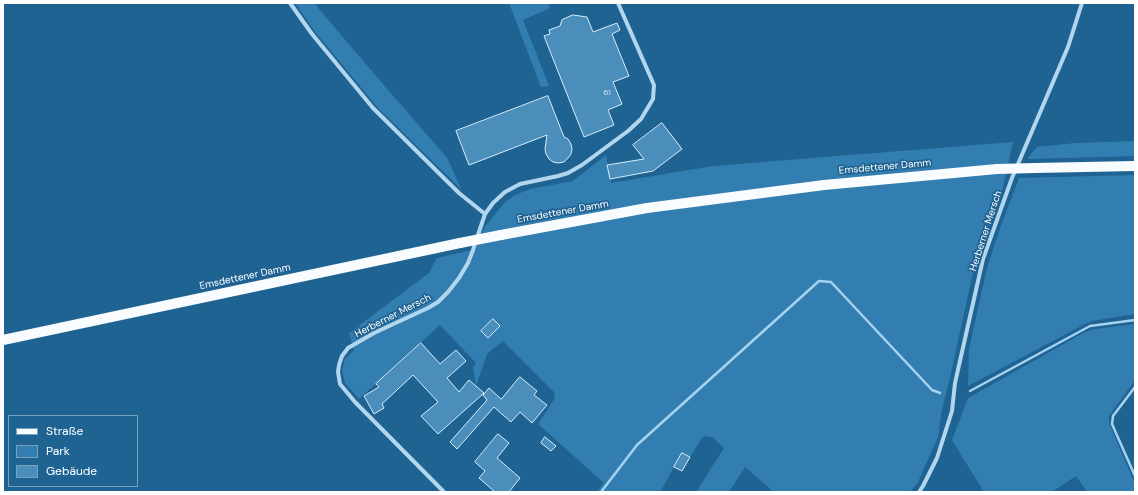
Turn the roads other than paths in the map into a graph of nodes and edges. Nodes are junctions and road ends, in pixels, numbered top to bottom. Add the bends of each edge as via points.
1 (290, 3) edge
2 (618, 3) edge
3 (1082, 3) edge
4 (1135, 166) edge
5 (485, 214) junction
6 (3, 340) edge
7 (444, 492) edge
8 (919, 492) edge

1 - 5 street via 312,34 374,108 459,194
2 - 5 street, Herberner Mersch via 654,85 653,98 641,118 628,131 582,165 568,173 520,184 493,203
3 - 8 street, Herberner Mersch via 1068,47 1012,178 983,259 954,383 952,411 937,458
4 - 6 main road, Emsdettener Damm, bridge via 997,169 816,186 647,208 460,242
5 - 7 street, Herberner Mersch via 468,263 448,292 428,308 348,348 339,365 340,384 354,402

